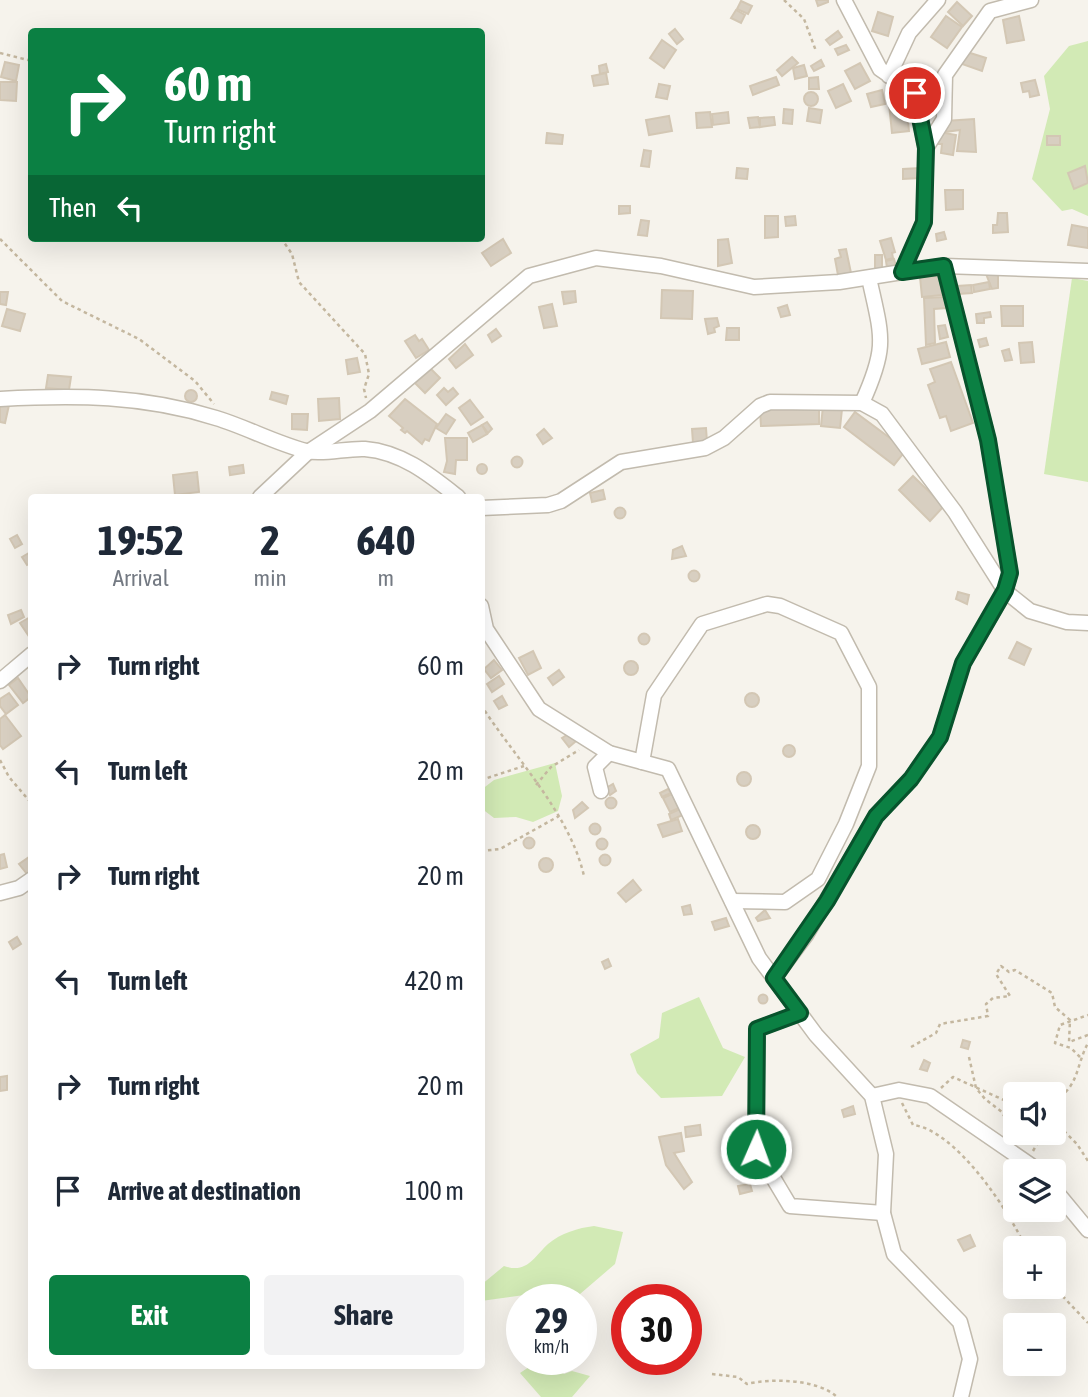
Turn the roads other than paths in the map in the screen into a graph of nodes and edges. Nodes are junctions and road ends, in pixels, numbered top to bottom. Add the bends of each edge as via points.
1 (844, 0) edge
2 (938, 0) edge
3 (1031, 0) edge
4 (889, 76) junction
5 (926, 148) junction
6 (944, 266) junction
7 (1088, 271) edge
8 (902, 272) junction
9 (869, 278) junction
10 (0, 399) edge
11 (862, 403) junction
12 (308, 452) junction
13 (263, 494) edge
14 (454, 494) edge
15 (485, 508) edge
16 (1005, 590) junction
17 (1088, 622) edge
18 (485, 624) edge
19 (28, 657) edge
20 (0, 681) edge
21 (609, 753) junction
22 (642, 762) junction
23 (601, 791) dead end
24 (28, 882) edge
25 (0, 894) edge
26 (732, 901) junction
27 (774, 978) junction
28 (800, 1013) junction
29 (872, 1096) junction
30 (1024, 1159) edge
31 (1066, 1203) edge
32 (883, 1213) junction
33 (1088, 1230) edge
34 (961, 1397) edge

1 - 4 street via 880,69
2 - 4 street via 909,33
3 - 5 street via 990,11 945,75 944,119
4 - 5 street via 915,93
5 - 8 street via 924,222
6 - 7 street
6 - 8 street
6 - 16 street via 988,440 1010,573
8 - 9 street
9 - 11 street via 881,329 881,354
9 - 12 street via 754,287 661,266 596,258 528,276 370,411
10 - 12 street via 89,395 175,407 216,417
11 - 15 street via 770,402 705,447 621,462 561,501
11 - 16 street via 882,414
12 - 13 street
12 - 14 street via 366,449 395,456 419,467
16 - 17 street via 1030,611 1067,622
16 - 27 street via 963,663 940,737 911,779 876,816 819,914
18 - 21 street via 539,709
19 - 20 street
21 - 22 street
21 - 23 street via 595,767
22 - 26 street via 668,769
22 - 26 street via 654,695 702,624 767,604 841,633 869,687 869,766 846,824 818,879 785,902
24 - 25 street
26 - 27 street via 759,958
27 - 28 street
28 - 29 street
28 - 32 street via 757,1029 756,1149 790,1206
29 - 30 street via 899,1090 930,1096
29 - 32 street via 886,1154
31 - 33 street
32 - 34 street via 894,1254 960,1322 970,1359

